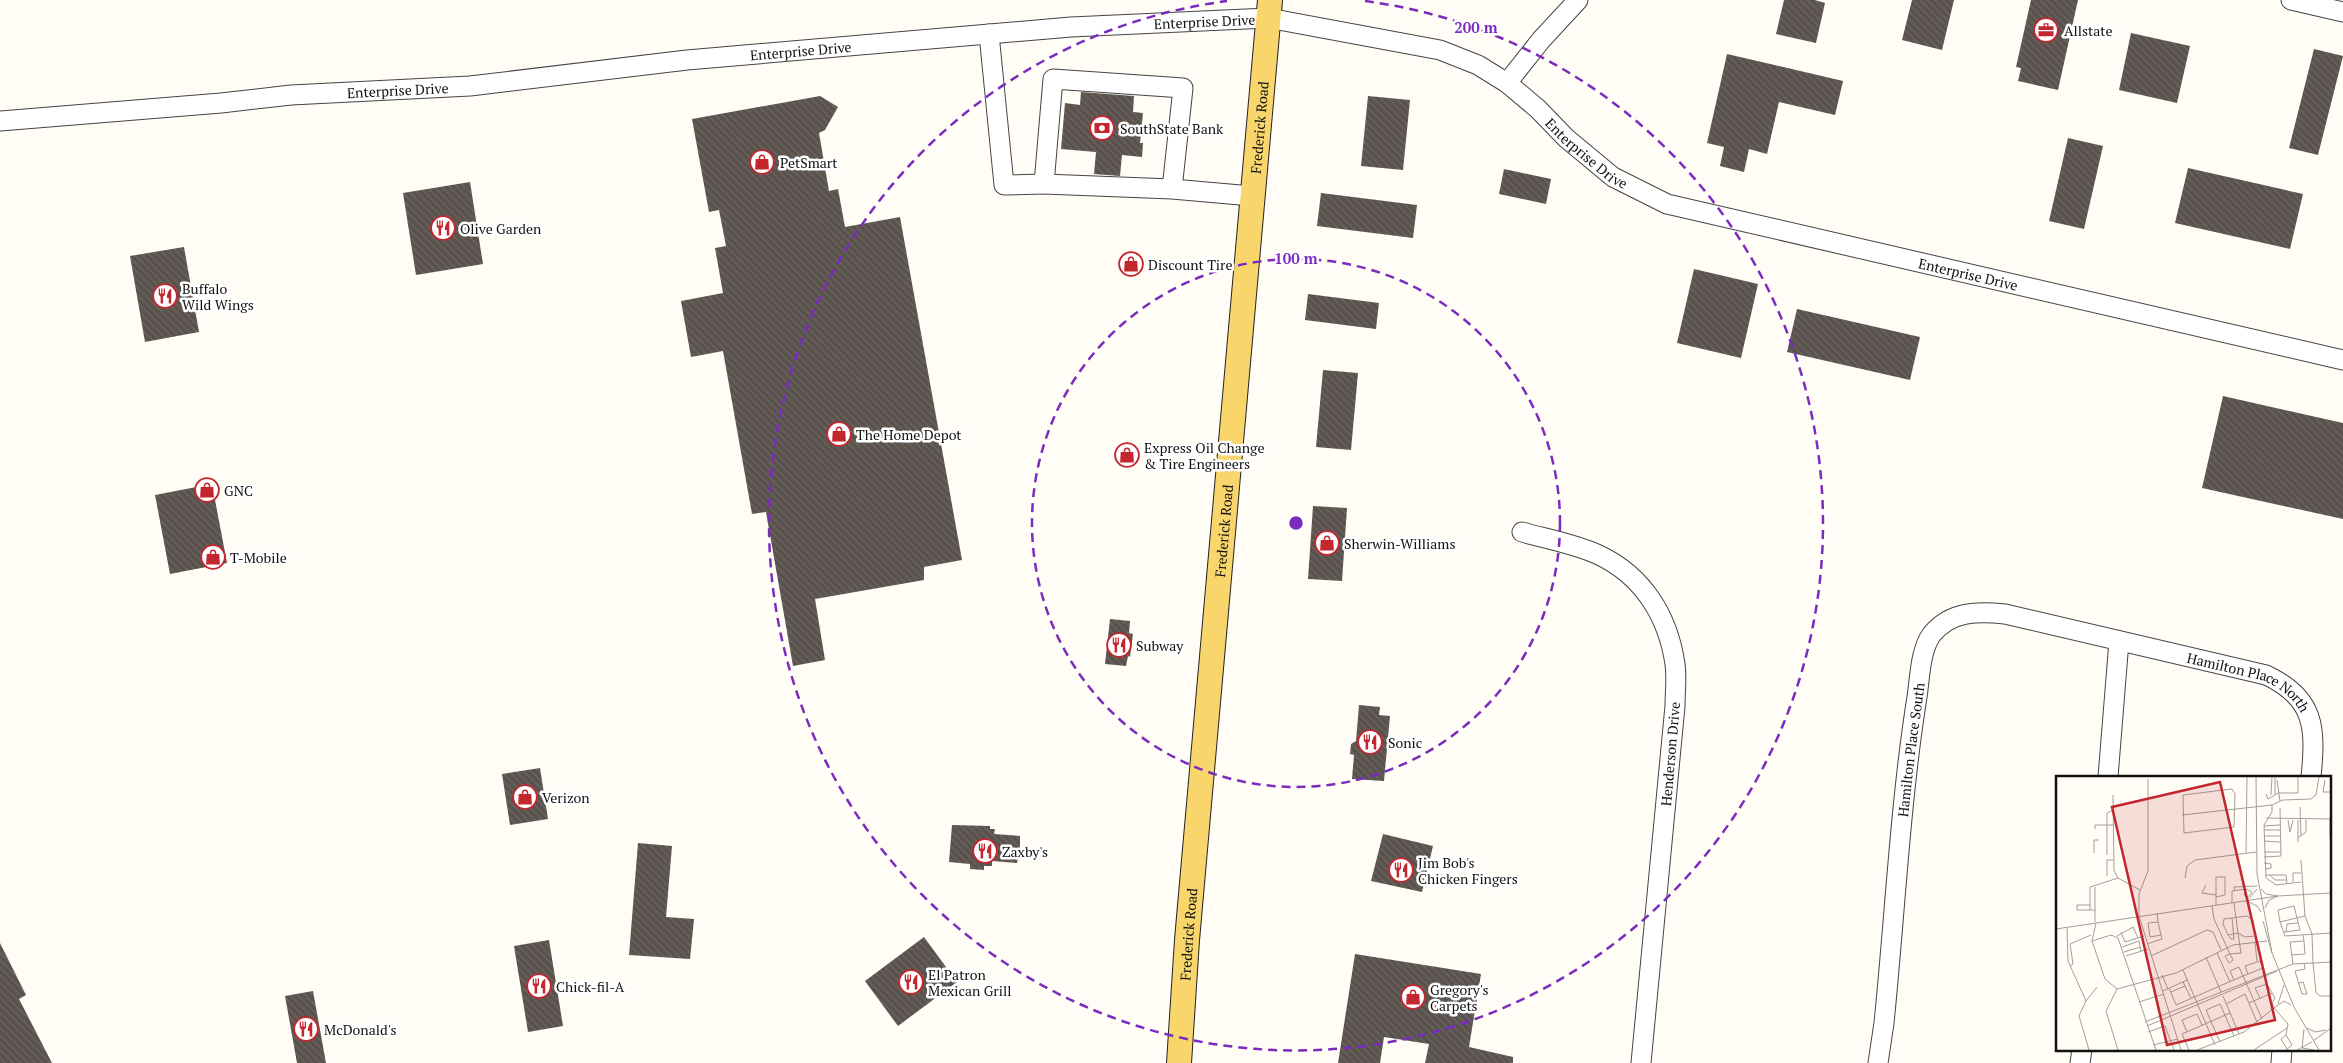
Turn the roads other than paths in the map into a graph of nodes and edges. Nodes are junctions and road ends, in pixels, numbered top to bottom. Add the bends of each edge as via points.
1 (1578, 0) edge
2 (2291, 0) edge
3 (1269, 9) edge
4 (2343, 12) edge
5 (989, 34) junction
6 (1506, 83) junction
7 (0, 121) edge
8 (1044, 184) junction
9 (1172, 188) junction
10 (1252, 196) junction
11 (2343, 360) edge
12 (1522, 532) dead end
13 (2119, 641) junction
14 (2108, 776) edge
15 (2311, 776) edge
16 (2082, 1050) edge
17 (2282, 1050) edge
18 (1179, 1063) edge
19 (1641, 1063) edge
20 (1878, 1063) edge
21 (2080, 1063) edge
22 (2281, 1063) edge

1 - 6 street
2 - 4 street
3 - 5 street, Enterprise Drive
3 - 6 street, Enterprise Drive via 1440,50 1478,65
3 - 10 main road, Frederick Road
5 - 7 street, Enterprise Drive via 687,60 470,86 291,95
5 - 8 street via 1004,185
6 - 11 street, Enterprise Drive via 1613,177 1667,204
8 - 9 street
8 - 9 street via 1053,78 1183,88
9 - 10 street
10 - 18 main road, Frederick Road
12 - 19 street, Henderson Drive via 1597,554 1631,575 1656,605 1665,624 1675,664 1675,706
13 - 14 street
13 - 15 street, Hamilton Place North via 2266,675 2285,684 2299,696 2309,715 2313,736
13 - 20 street, Hamilton Place South via 2005,614 1983,612 1963,614 1945,622 1931,636 1924,654 1912,731
16 - 21 street
17 - 22 street

